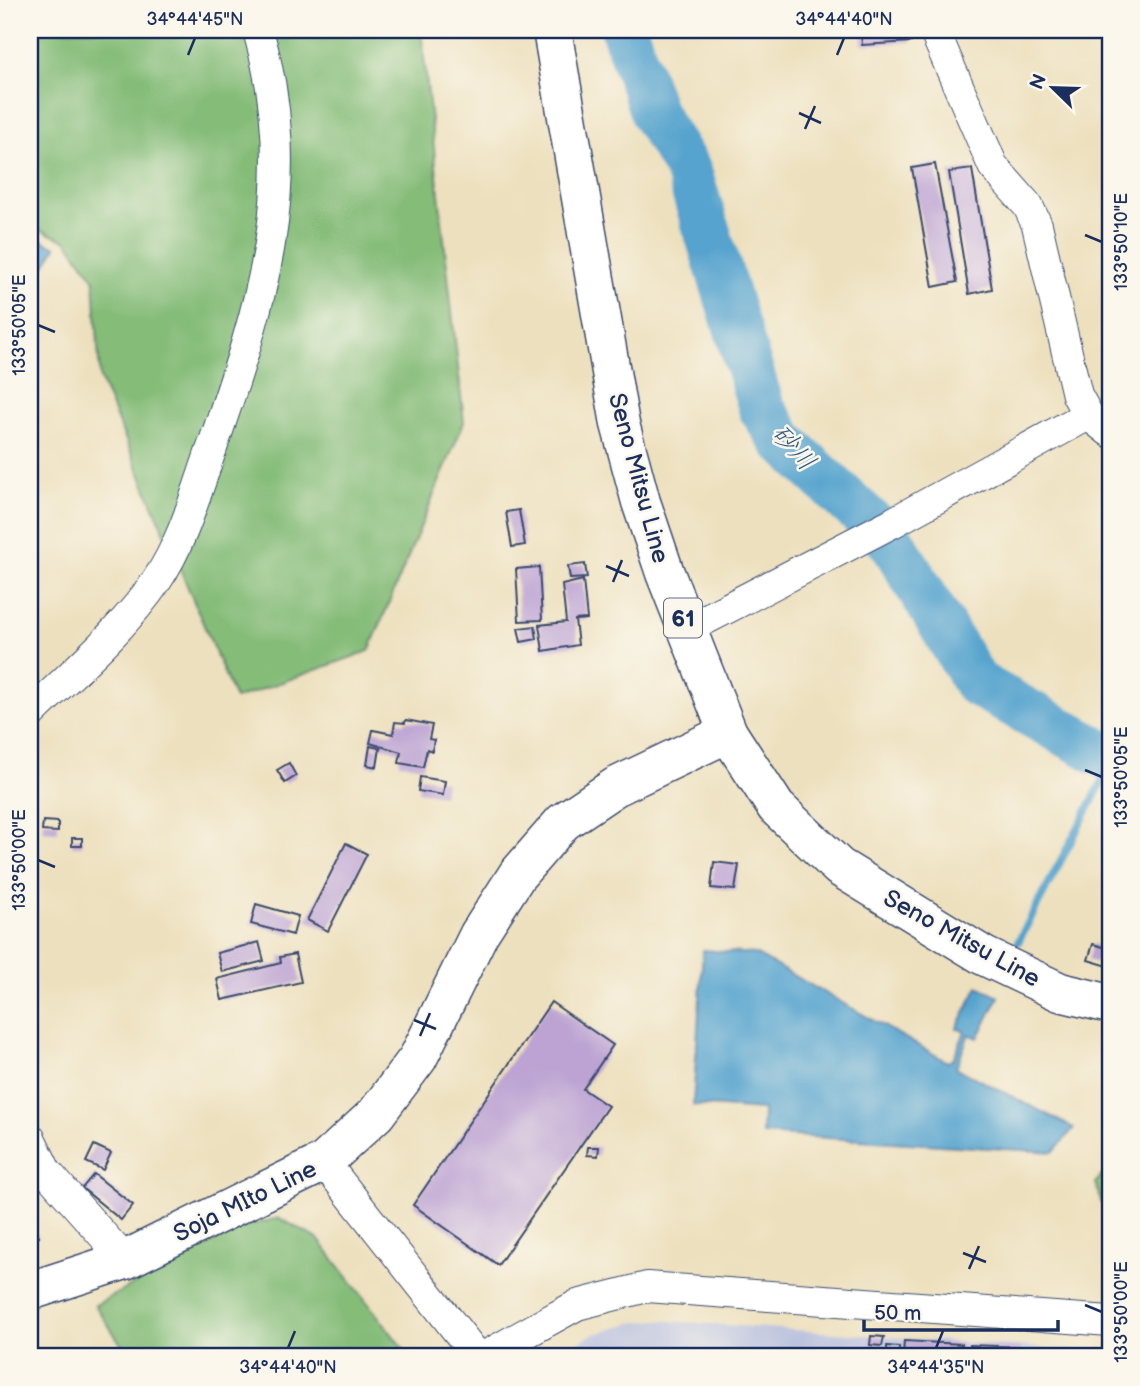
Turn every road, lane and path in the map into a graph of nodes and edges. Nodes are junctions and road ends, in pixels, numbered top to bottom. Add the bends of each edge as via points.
1 (258, 30) edge
2 (552, 30) edge
3 (934, 30) edge
4 (1099, 423) edge
5 (687, 629) junction
6 (30, 714) edge
7 (728, 733) junction
8 (1110, 1004) edge
9 (30, 1138) edge
10 (324, 1162) junction
11 (125, 1260) junction
12 (30, 1291) edge
13 (1110, 1321) edge
14 (477, 1356) edge
15 (485, 1356) edge

1 - 6 street via 271,75 279,153 274,231 230,395 183,531 159,578 126,622
2 - 5 main road, Seno Mitsu Line / 61 via 620,424 641,502
3 - 4 street via 993,166 1028,206 1037,225 1077,395
4 - 5 street
5 - 7 main road, Seno Mitsu Line / 61
7 - 8 main road, Seno Mitsu Line / 61 via 776,807 839,867 984,956 1060,992
7 - 10 main road, Soja MIto Line via 615,787 563,822 517,875 479,934 418,1058 376,1114
9 - 11 street via 46,1171
10 - 11 main road, Soja MIto Line
10 - 14 street
11 - 12 main road, Soja MIto Line
13 - 15 street via 646,1287 577,1305

